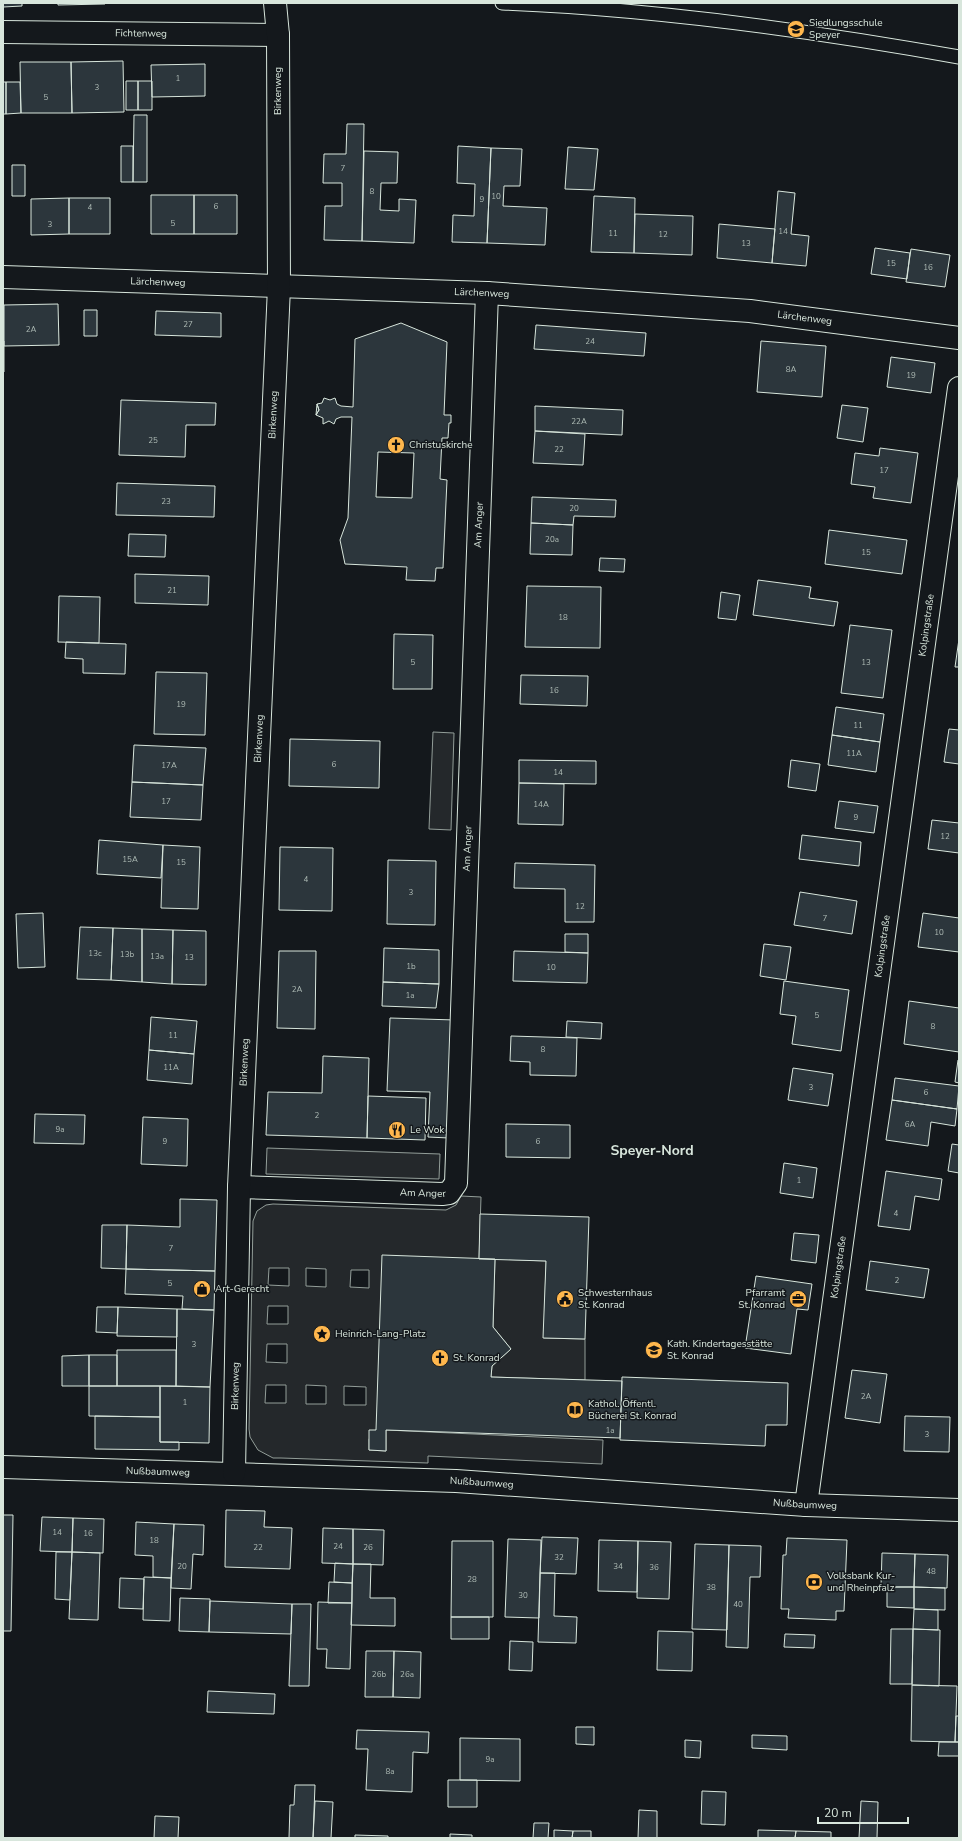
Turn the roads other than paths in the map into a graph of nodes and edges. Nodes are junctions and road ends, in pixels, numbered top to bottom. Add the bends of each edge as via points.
1 (275, 3) edge
2 (502, 3) edge
3 (3, 32) edge
4 (278, 35) junction
5 (959, 57) edge
6 (3, 277) edge
7 (279, 287) junction
8 (487, 293) junction
9 (959, 338) edge
10 (959, 388) edge
11 (239, 1187) junction
12 (3, 1467) edge
13 (234, 1473) junction
14 (806, 1505) junction
15 (959, 1510) edge

1 - 4 street, Birkenweg
2 - 5 lane via 561,5 767,26
3 - 4 street, Fichtenweg
4 - 7 street, Birkenweg
6 - 7 street, Lärchenweg
7 - 8 street, Lärchenweg
7 - 11 street, Birkenweg
8 - 9 street, Lärchenweg via 750,311
8 - 11 street, Am Anger via 456,1183 449,1192 442,1194
10 - 14 street, Kolpingstraße
11 - 13 street, Birkenweg
12 - 13 street, Nußbaumweg
13 - 14 street, Nußbaumweg via 456,1481
14 - 15 street, Nußbaumweg

